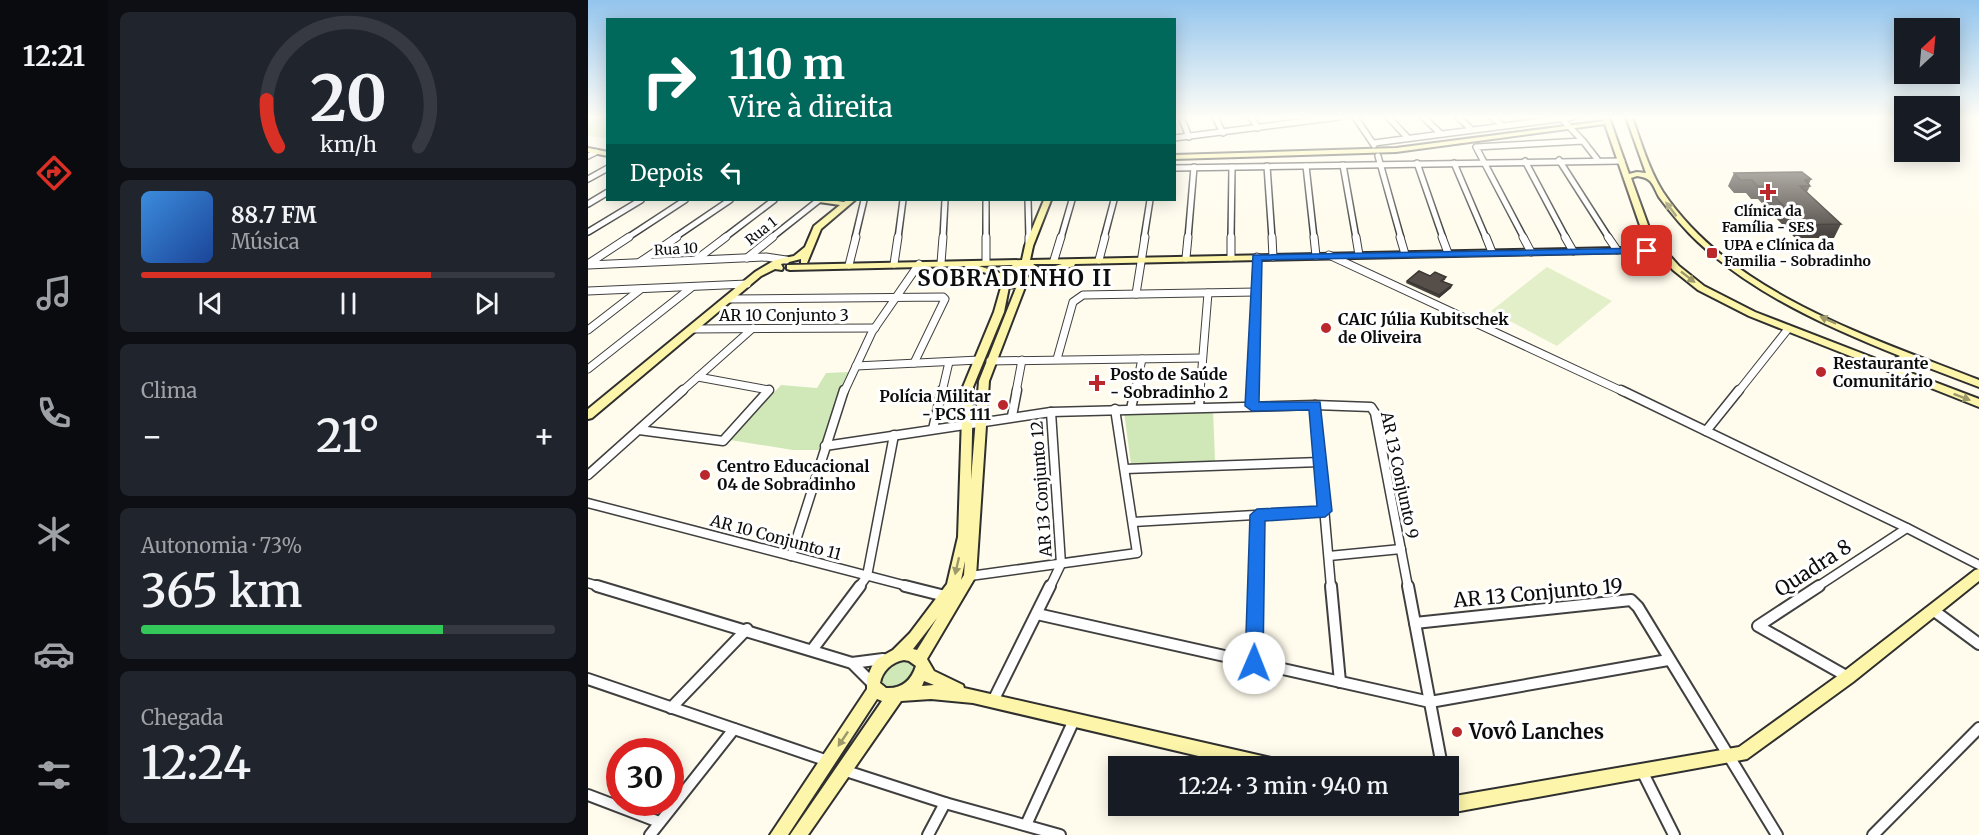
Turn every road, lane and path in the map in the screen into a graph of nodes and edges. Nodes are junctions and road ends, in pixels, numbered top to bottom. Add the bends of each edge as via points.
1 (1221, 156) edge
2 (1378, 156) edge
3 (1481, 156) edge
4 (1595, 156) edge
5 (1620, 156) edge
6 (1644, 156) edge
7 (1176, 157) edge
8 (1597, 159) junction
9 (1559, 160) junction
10 (1525, 161) junction
11 (1484, 162) junction
12 (1622, 162) junction
13 (1454, 163) junction
14 (1380, 164) junction
15 (1417, 164) junction
16 (1306, 165) junction
17 (1343, 165) junction
18 (1267, 166) junction
19 (1648, 166) junction
20 (1194, 167) junction
21 (1232, 167) junction
22 (1176, 168) edge
23 (606, 169) edge
24 (1627, 178) junction
25 (588, 179) edge
26 (1654, 181) junction
27 (606, 193) edge
28 (639, 201) edge
29 (684, 201) edge
30 (729, 201) edge
31 (773, 201) edge
32 (818, 201) edge
33 (864, 201) edge
34 (903, 201) edge
35 (945, 201) edge
36 (986, 201) edge
37 (1028, 201) edge
38 (1047, 201) edge
39 (1072, 201) edge
40 (1114, 201) edge
41 (1150, 201) edge
42 (848, 202) edge
43 (588, 204) edge
44 (588, 232) edge
45 (1651, 242) junction
46 (1029, 246) junction
47 (1617, 250) junction
48 (1640, 250) junction
49 (1573, 251) junction
50 (1492, 252) junction
51 (1531, 252) junction
52 (1448, 253) junction
53 (1405, 254) junction
54 (1329, 255) junction
55 (1359, 255) junction
56 (1316, 256) junction
57 (1663, 256) junction
58 (1231, 257) junction
59 (1257, 257) junction
60 (1273, 257) junction
61 (747, 258) junction
62 (1186, 258) junction
63 (1141, 259) junction
64 (696, 260) junction
65 (1054, 260) junction
66 (1080, 260) junction
67 (1099, 260) junction
68 (801, 261) junction
69 (986, 261) junction
70 (640, 263) junction
71 (941, 263) junction
72 (957, 263) junction
73 (782, 264) junction
74 (894, 264) junction
75 (919, 264) junction
76 (1029, 264) junction
77 (588, 265) edge
78 (849, 265) junction
79 (819, 267) junction
80 (991, 270) junction
81 (1038, 275) junction
82 (1004, 280) junction
83 (747, 284) junction
84 (693, 286) junction
85 (1021, 286) junction
86 (642, 289) junction
87 (1256, 291) junction
88 (590, 292) edge
89 (1208, 292) junction
90 (1136, 294) junction
91 (893, 297) junction
92 (729, 299) junction
93 (753, 328) junction
94 (875, 328) junction
95 (1788, 328) junction
96 (693, 329) junction
97 (588, 330) edge
98 (1859, 334) junction
99 (1854, 354) junction
100 (1202, 358) junction
101 (1057, 359) junction
102 (1142, 359) junction
103 (1022, 360) junction
104 (984, 361) junction
105 (949, 362) junction
106 (914, 363) junction
107 (856, 366) junction
108 (588, 369) edge
109 (698, 377) junction
110 (1915, 378) junction
111 (1979, 384) edge
112 (1979, 403) edge
113 (1315, 405) junction
114 (1252, 406) junction
115 (1199, 408) junction
116 (1115, 409) junction
117 (1131, 409) junction
118 (590, 411) edge
119 (1051, 412) junction
120 (1012, 416) junction
121 (973, 423) junction
122 (933, 429) junction
123 (639, 430) junction
124 (1706, 431) junction
125 (894, 435) junction
126 (825, 446) junction
127 (1320, 462) junction
128 (1125, 469) junction
129 (588, 475) edge
130 (588, 503) edge
131 (1325, 511) junction
132 (1257, 515) junction
133 (1133, 522) junction
134 (1907, 528) junction
135 (1401, 549) junction
136 (791, 556) junction
137 (1329, 556) junction
138 (1061, 564) junction
139 (1979, 565) edge
140 (1979, 574) edge
141 (867, 576) junction
142 (970, 576) junction
143 (588, 583) edge
144 (945, 596) junction
145 (1933, 610) junction
146 (1037, 614) junction
147 (1415, 623) junction
148 (747, 629) junction
149 (1979, 644) edge
150 (812, 650) junction
151 (895, 656) junction
152 (1668, 660) junction
153 (852, 663) junction
154 (1254, 663) junction
155 (921, 664) junction
156 (1848, 677) junction
157 (588, 679) edge
158 (1340, 682) junction
159 (874, 688) junction
160 (897, 695) junction
161 (973, 696) junction
162 (993, 701) junction
163 (1430, 702) junction
164 (671, 708) junction
165 (1074, 720) junction
166 (1979, 728) edge
167 (734, 729) junction
168 (1228, 756) edge
169 (1440, 756) edge
170 (1727, 758) junction
171 (835, 766) junction
172 (1643, 773) junction
173 (588, 795) edge
174 (945, 803) junction
175 (1459, 803) edge
176 (659, 822) junction
177 (1026, 825) junction
178 (650, 835) edge
179 (778, 835) edge
180 (798, 835) edge
181 (928, 835) edge
182 (1060, 835) edge
183 (1674, 835) edge
184 (1777, 835) edge
185 (1873, 835) edge

1 - 7 street
2 - 14 street
3 - 11 street
4 - 8 street
5 - 12 street
6 - 19 street
8 - 9 street
8 - 12 street
9 - 10 street
9 - 47 street
10 - 11 street
10 - 49 street
11 - 13 street
11 - 51 street
12 - 19 street via 1628,169 1639,171
12 - 24 street
13 - 15 street
13 - 50 street
14 - 15 street
14 - 17 street
14 - 53 street
15 - 52 street
16 - 17 street
16 - 18 street
16 - 56 street
17 - 55 street
18 - 21 street
18 - 60 street
19 - 26 street
20 - 21 street
20 - 22 street
20 - 62 street
21 - 58 street
23 - 25 street
24 - 26 street via 1639,174
24 - 45 street
98 -> 26 street via 1754,282 1712,253 1685,227
27 - 43 street
28 - 44 street
29 - 77 street
30 - 70 street
31 - 64 street
32 - 61 street, Rua 1
33 - 78 street
34 - 74 street
35 - 71 street
36 - 69 street
37 - 46 street
38 - 46 street
39 - 65 street
40 - 67 street
41 - 63 street
42 - 68 street via 817,228
45 - 48 street
45 - 57 street
46 - 76 street
47 - 48 street
47 - 49 street
48 - 57 street
49 - 51 street
50 - 51 street
50 - 52 street
52 - 53 street
53 - 55 street
54 - 55 street
54 - 56 street
54 - 124 street
56 - 60 street
57 -> 95 street via 1721,300
58 - 59 street
58 - 62 street
59 - 60 street
59 - 87 street
61 - 64 street, Rua 10
61 - 73 street, Rua 10 via 766,258
62 - 63 street
63 - 67 street
63 - 90 street
64 - 70 street, Rua 10
65 - 66 street
65 - 76 street
66 - 67 street
66 - 81 street
68 - 73 street
68 - 79 street
69 - 72 street
69 - 76 street
69 - 80 street
70 - 77 street, Rua 10
71 - 72 street
71 - 75 street
72 - 80 street
73 - 79 street
73 - 83 street via 758,274
74 - 75 street
74 - 78 street
75 - 91 street
76 - 81 street
76 - 82 street via 1014,268
78 - 79 street
80 - 82 street
81 - 85 street
82 - 85 street
82 - 104 street
83 - 84 street
83 - 92 street
84 - 86 street
84 - 108 street
85 - 104 street
86 - 88 street
86 - 97 street
87 - 89 street
87 - 114 street
89 - 90 street
89 - 100 street
90 - 101 street via 1077,298
91 - 92 street
91 - 94 street
91 - 106 street via 945,299
92 - 96 street
93 - 94 street, AR 10 Conjunto 3
93 - 96 street, AR 10 Conjunto 3
93 - 109 street
94 - 107 street
95 - 99 street
95 - 124 street
96 - 118 street
98 - 99 street via 1881,350 1882,357
98 - 111 street
99 - 110 street
100 - 102 street
100 - 115 street
101 - 102 street
101 - 103 street
102 - 117 street
103 - 104 street
103 - 120 street
104 - 105 street
104 - 121 street via 968,387
105 - 106 street
105 - 122 street
106 - 107 street
107 - 126 street
109 - 123 street
109 - 123 street via 769,390 723,441
110 - 111 street via 1898,368 1896,361 1904,358 1919,362
110 -> 112 street
113 - 114 street
113 - 127 street
113 - 135 street, AR 13 Conjunto 9 via 1371,407 1375,413
114 - 115 street
115 - 117 street
116 - 117 street
116 - 119 street
116 - 128 street
119 - 120 street
119 - 138 street, AR 13 Conjunto 12
120 - 121 street
121 - 122 street
121 - 142 street
121 -> 144 street via 964,537 953,586
122 - 125 street
123 - 129 street
124 - 134 street
125 - 126 street
125 - 141 street
126 - 136 street
127 - 128 street
127 - 131 street
128 - 133 street
130 - 136 street, AR 10 Conjunto 11
131 - 132 street
131 - 137 street
132 - 133 street
132 - 154 street
133 - 138 street via 1137,553
134 - 139 street
134 - 156 street, Quadra 8 via 1758,626
135 - 137 street
135 - 147 street, AR 13 Conjunto 9
136 - 141 street, AR 10 Conjunto 11
137 - 158 street
138 - 142 street
138 - 146 street
140 - 145 street
141 - 144 street, AR 10 Conjunto 11
141 - 150 street
142 - 155 street
143 - 148 street
144 - 151 street via 915,637
145 - 149 street
145 - 156 street
146 - 154 street
146 - 162 street
147 - 152 street, AR 13 Conjunto 19 via 1632,600
147 - 163 street, AR 13 Conjunto 9
148 - 150 street
148 - 164 street
150 - 153 street
151 - 153 street
151 - 155 street via 910,654
151 - 159 street via 876,671
152 - 163 street
152 - 170 street
153 - 159 street
154 - 158 street
155 - 160 street via 914,686
155 - 161 street via 936,680
156 - 170 street via 1742,754
157 - 164 street
158 - 163 street
159 - 160 street via 883,695
159 -> 171 street
160 - 161 street via 931,692
160 - 171 street
161 - 162 street
162 - 165 street
163 - 169 street, AR 13 Conjunto 9
164 - 167 street
165 - 168 street
165 - 177 street
166 - 185 street
167 - 171 street
167 - 176 street
170 - 172 street
170 - 184 street
171 - 174 street
171 - 179 street
171 - 180 street
172 - 175 street
172 - 183 street
173 - 176 street
174 - 177 street
174 - 181 street
176 - 178 street
177 - 182 street

